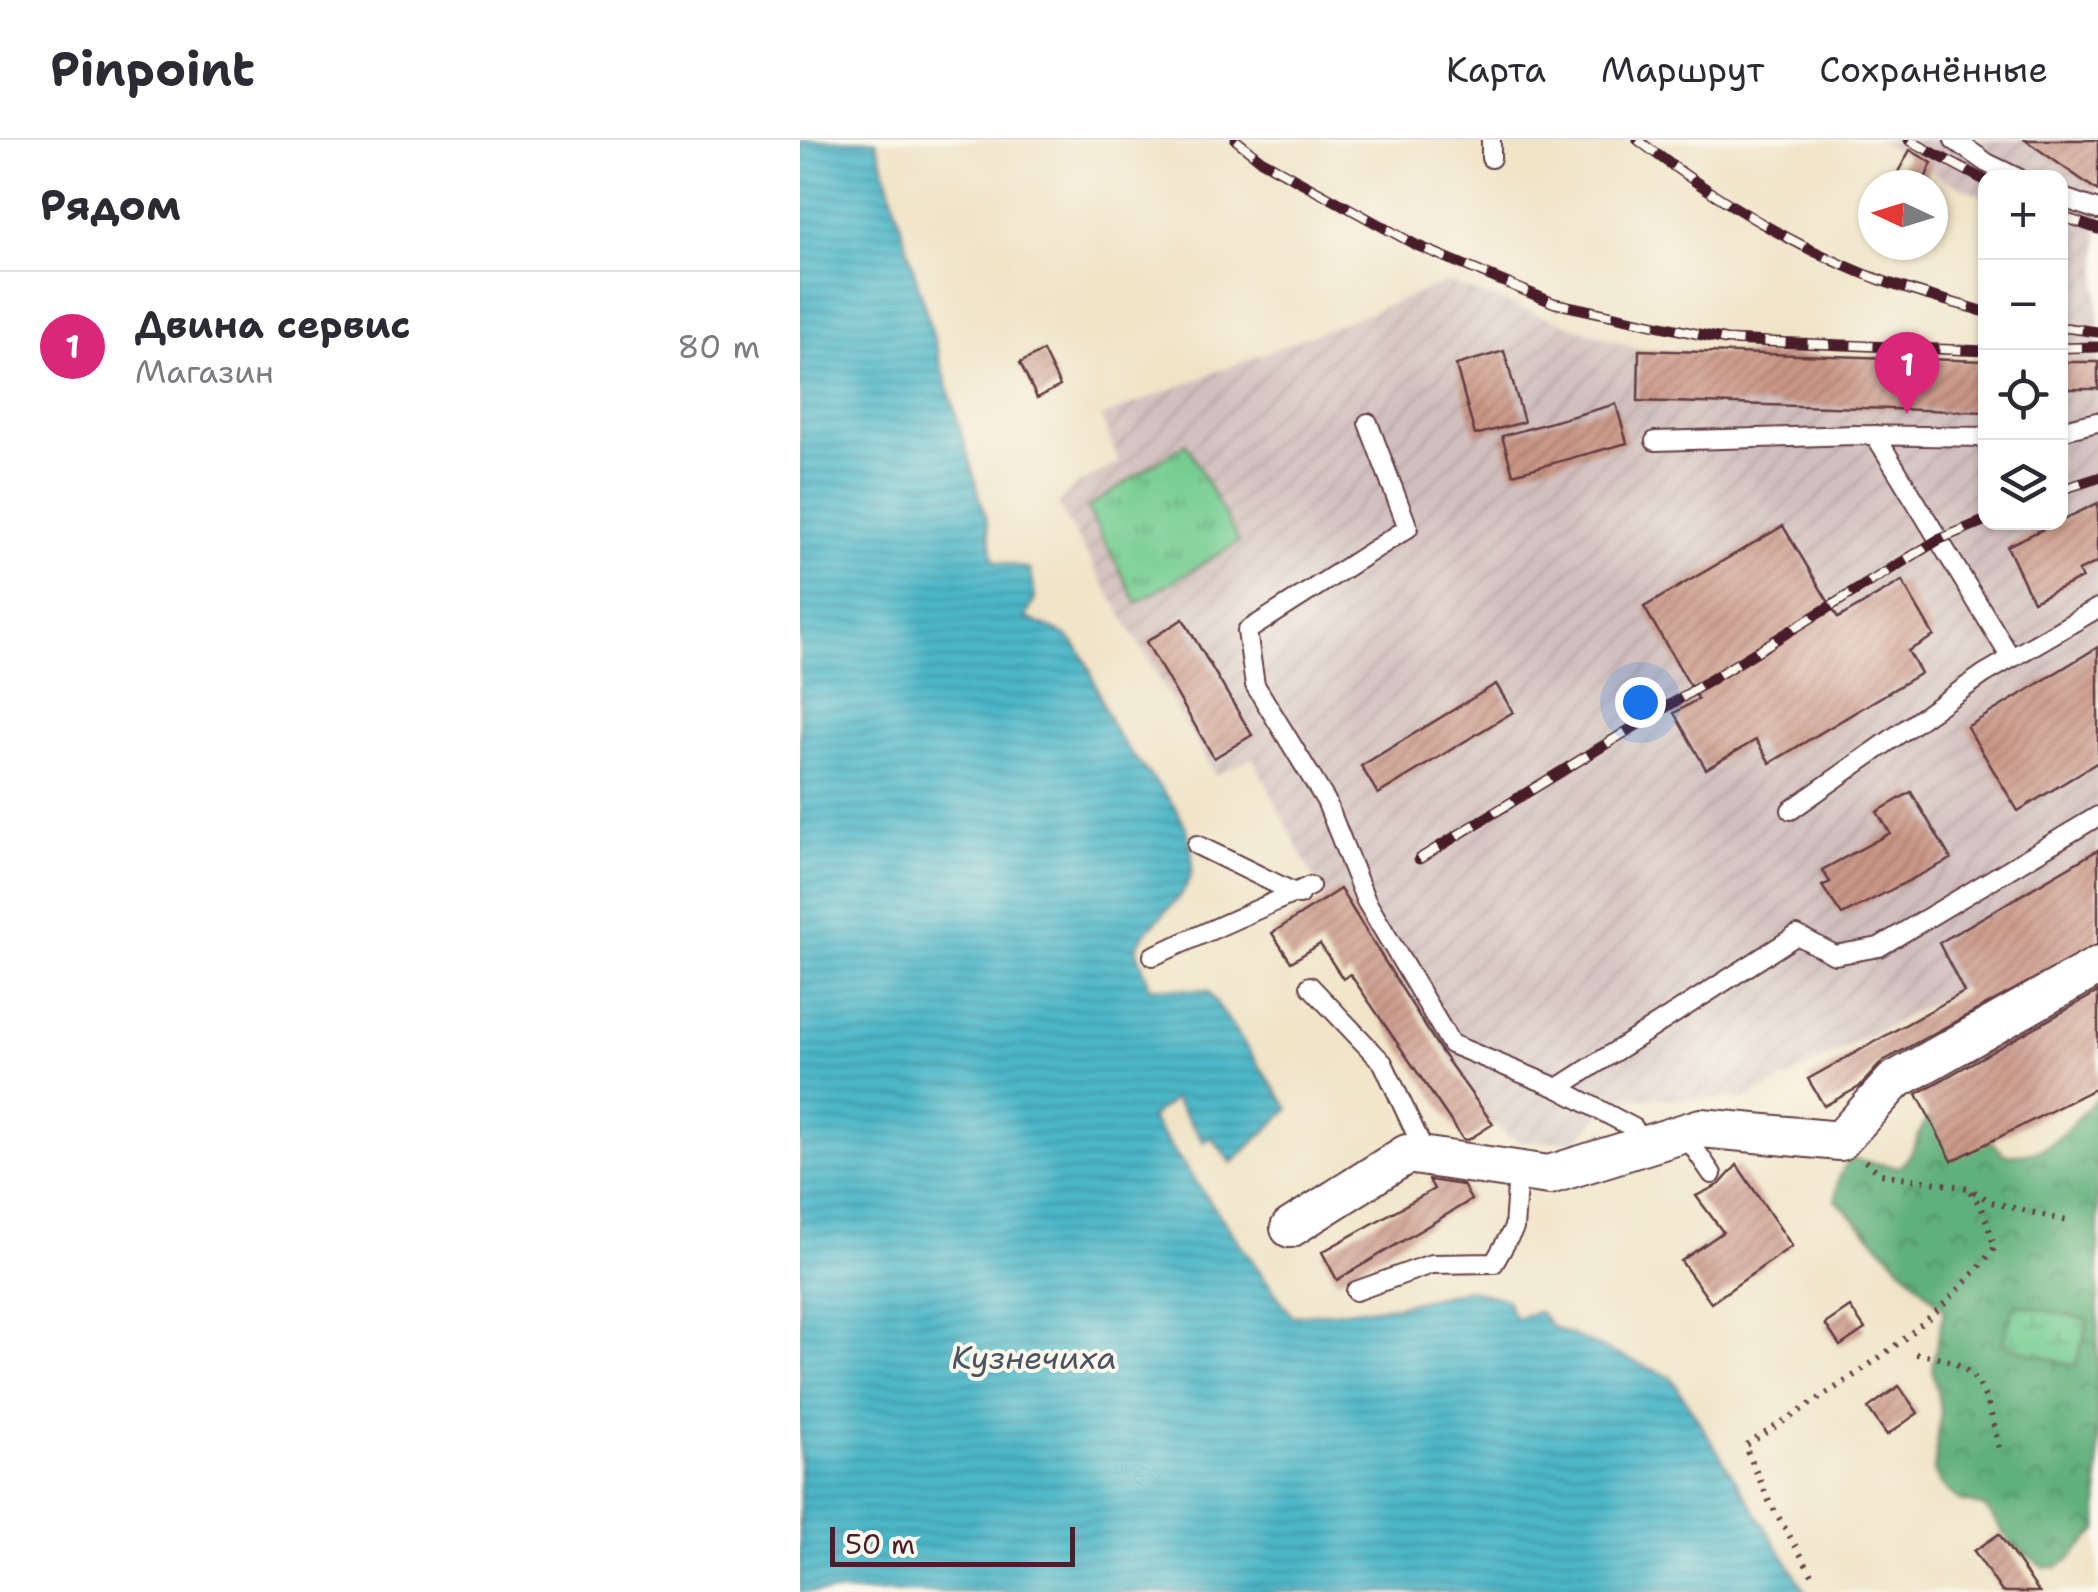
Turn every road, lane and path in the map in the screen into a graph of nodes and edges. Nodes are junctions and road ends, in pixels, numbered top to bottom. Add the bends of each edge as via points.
1 (1954, 140) edge
2 (2001, 170) edge
3 (2068, 200) edge
4 (2098, 210) edge
5 (2097, 422) edge
6 (1368, 423) dead end
7 (2068, 428) edge
8 (1875, 436) junction
9 (1978, 437) edge
10 (1654, 441) dead end
11 (2098, 608) edge
12 (2011, 658) junction
13 (1791, 810) dead end
14 (2098, 816) edge
15 (1197, 845) dead end
16 (1153, 956) dead end
17 (2098, 966) edge
18 (1310, 986) dead end
19 (1558, 1088) junction
20 (1684, 1132) junction
21 (1840, 1141) junction
22 (1638, 1144) junction
23 (1427, 1157) junction
24 (1518, 1172) junction
25 (1712, 1174) dead end
26 (1968, 1188) junction
27 (2067, 1221) dead end
28 (1290, 1228) dead end
29 (1356, 1291) dead end
30 (1916, 1354) dead end
31 (2000, 1452) dead end
32 (1812, 1574) dead end

1 - 2 lane
3 - 4 lane
5 - 7 lane
6 - 19 lane via 1408,528 1247,631 1255,685 1326,801 1366,901 1451,1044
8 - 9 lane
8 - 10 lane
8 - 12 lane
11 - 12 lane
12 - 13 lane
14 - 19 lane via 1879,946 1835,955 1798,935
15 - 16 lane via 1304,890
17 - 21 street via 1894,1081
18 - 23 lane via 1383,1063
19 - 22 lane via 1634,1128
20 - 21 street
20 - 22 street
20 - 25 lane
21 - 26 path via 1881,1174
22 - 24 street via 1550,1175
23 - 24 street
23 - 28 street via 1407,1154
24 - 29 lane via 1514,1228 1494,1263 1430,1264
26 - 27 path via 1991,1202
26 - 32 path via 1995,1246 1963,1289 1904,1342 1745,1446
30 - 31 path via 1948,1357 1986,1391

